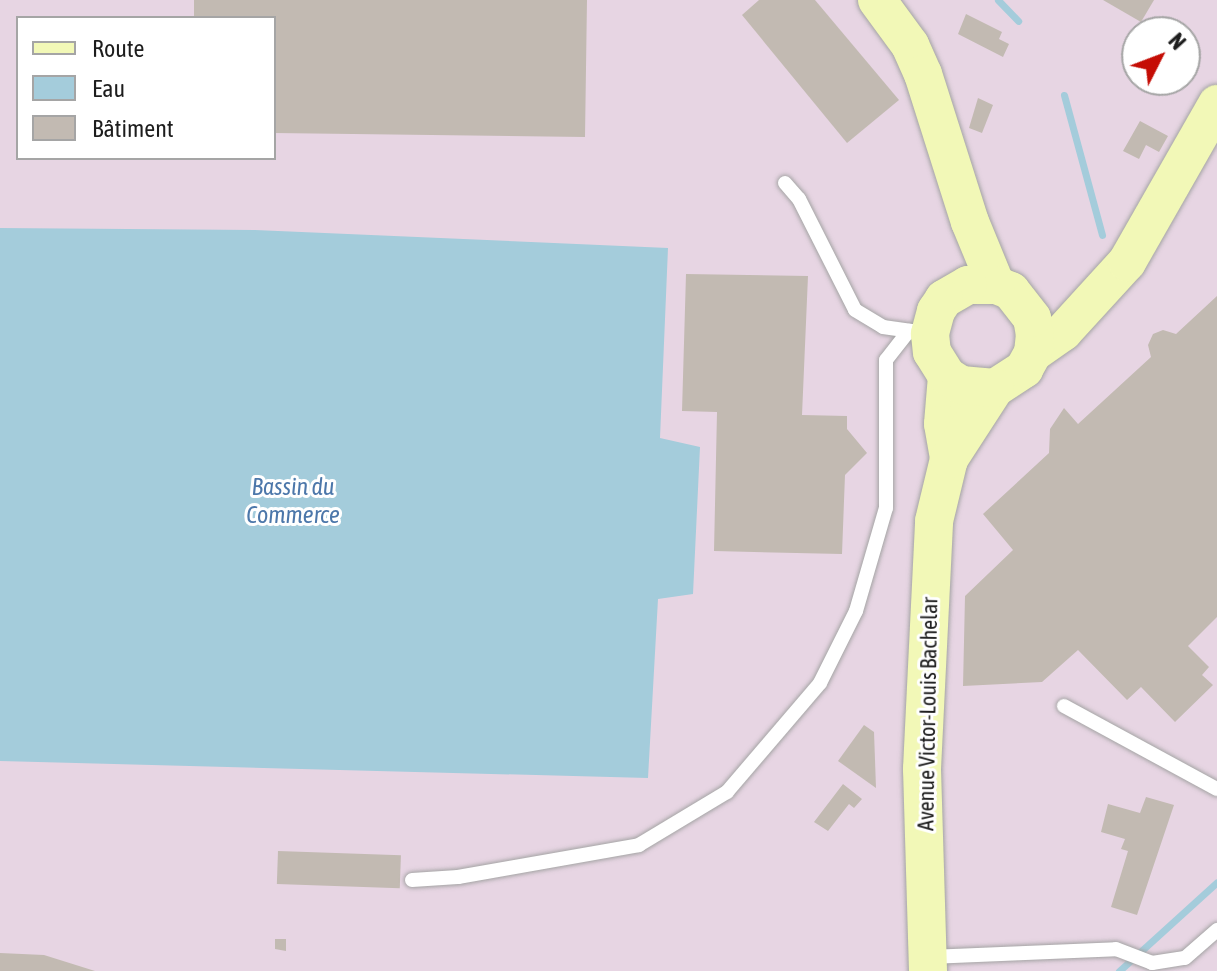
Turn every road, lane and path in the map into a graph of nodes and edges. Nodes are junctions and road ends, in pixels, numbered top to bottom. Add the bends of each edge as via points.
1 (877, 0) edge
2 (923, 74) junction
3 (1217, 104) edge
4 (785, 183) dead end
5 (1108, 284) junction
6 (955, 291) junction
7 (1009, 293) junction
8 (920, 332) junction
9 (1033, 353) junction
10 (947, 376) junction
11 (995, 388) junction
12 (949, 459) junction
13 (1064, 706) dead end
14 (1217, 789) edge
15 (412, 880) dead end
16 (1217, 930) edge
17 (928, 964) edge

1 - 2 main road via 910,45
2 - 6 main road via 953,229
2 - 7 main road via 970,222
3 - 5 main road
4 - 8 lane via 799,199 855,310 883,327
5 - 7 main road via 1054,305
5 - 9 main road via 1063,332
6 - 7 main road via 982,283
6 - 8 main road
7 - 9 main road via 1034,327
8 - 10 main road
8 - 15 lane via 886,360 886,508 856,611 820,683 727,792 639,845 458,877
9 - 11 main road via 1024,369
10 - 11 main road via 961,385
10 - 12 main road, Avenue Victor-Louis Bachelar via 943,424
11 - 12 main road, Avenue Victor-Louis Bachelar
12 - 17 main road, Avenue Victor-Louis Bachelar via 934,521 922,769
13 - 14 lane
16 - 17 lane via 1185,958 1152,963 1116,949

